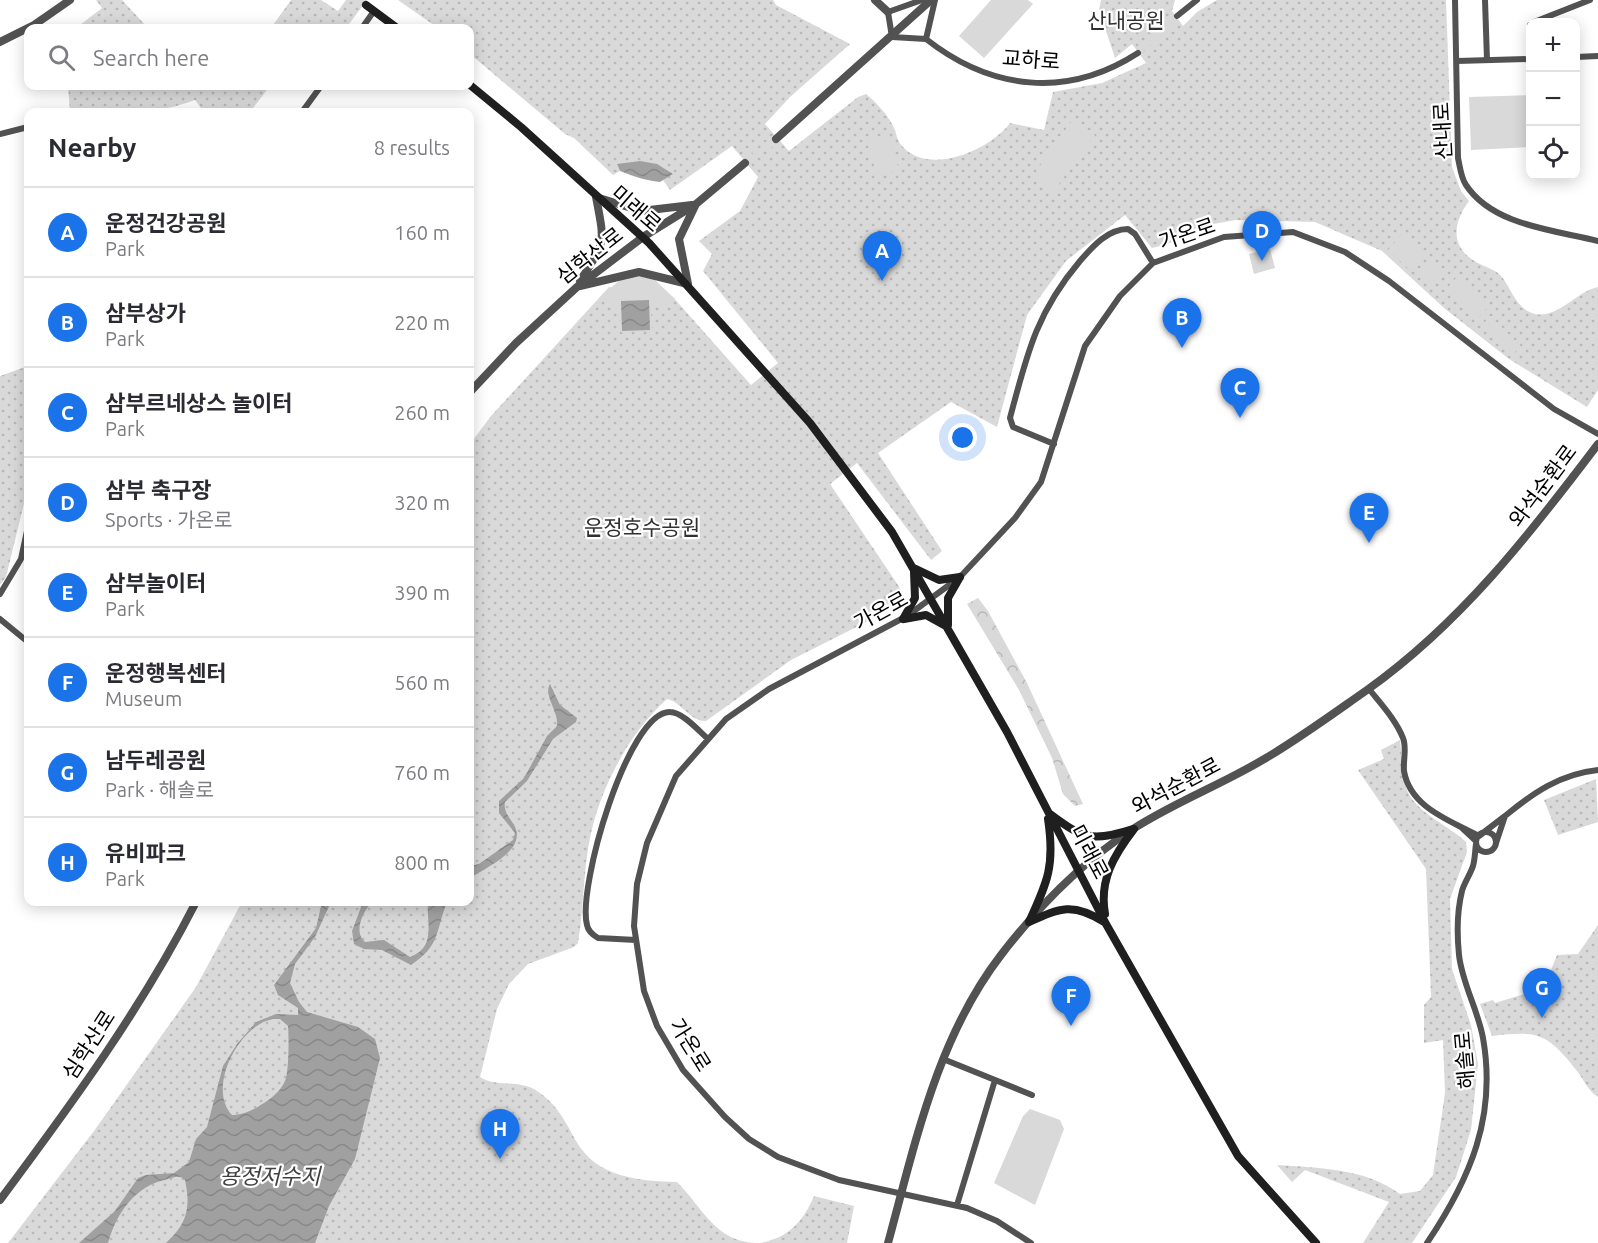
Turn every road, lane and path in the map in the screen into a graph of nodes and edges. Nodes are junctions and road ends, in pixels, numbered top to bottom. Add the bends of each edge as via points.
1 (70, 0) edge
2 (875, 0) edge
3 (922, 0) edge
4 (933, 0) edge
5 (1197, 0) edge
6 (1455, 0) edge
7 (1485, 0) edge
8 (1590, 0) edge
9 (366, 5) dead end
10 (374, 11) junction
11 (888, 12) junction
12 (1177, 16) tunnel mouth
13 (1546, 18) edge
14 (35, 24) edge
15 (365, 24) edge
16 (392, 24) edge
17 (24, 30) edge
18 (892, 37) junction
19 (926, 39) junction
20 (0, 42) edge
21 (1138, 53) tunnel mouth
22 (1598, 56) edge
23 (1580, 57) edge
24 (1526, 59) edge
25 (1487, 60) junction
26 (1457, 61) junction
27 (474, 88) edge
28 (318, 90) edge
29 (305, 108) edge
30 (24, 128) edge
31 (0, 134) edge
32 (776, 139) tunnel mouth
33 (745, 163) tunnel mouth
34 (596, 197) junction
35 (696, 204) junction
36 (643, 237) junction
37 (1598, 241) edge
38 (1153, 263) junction
39 (688, 285) junction
40 (576, 287) junction
41 (474, 388) edge
42 (1598, 434) edge
43 (1054, 444) junction
44 (1598, 444) edge
45 (24, 545) edge
46 (913, 568) junction
47 (960, 577) junction
48 (0, 594) edge
49 (932, 600) junction
50 (0, 619) edge
51 (903, 619) junction
52 (949, 629) junction
53 (24, 639) edge
54 (1369, 689) junction
55 (707, 738) junction
56 (1598, 770) edge
57 (1047, 812) junction
58 (1505, 816) junction
59 (1134, 829) junction
60 (1477, 840) junction
61 (1496, 843) junction
62 (1491, 851) junction
63 (1473, 866) junction
64 (1078, 870) junction
65 (194, 906) edge
66 (1029, 922) junction
67 (1107, 924) junction
68 (636, 940) junction
69 (943, 1059) junction
70 (995, 1080) junction
71 (1032, 1095) dead end
72 (902, 1194) junction
73 (0, 1200) edge
74 (957, 1205) junction
75 (1027, 1241) edge
76 (888, 1243) edge
77 (1316, 1243) edge
78 (1426, 1243) edge

1 - 14 street
2 - 11 street
3 - 11 street
4 - 18 street
4 - 19 street
5 - 12 street
6 - 26 street, 산내로
7 - 25 street
8 - 13 street
9 - 10 main road
10 - 15 street
10 - 16 main road
11 - 18 street
17 - 20 street
18 - 19 street
18 - 32 street
19 - 21 street, 교하로 via 977,71 1025,82 1077,80 1104,72
22 - 23 street
24 - 25 street
25 - 26 street
26 - 37 street, 산내로 via 1458,158 1464,183 1476,199 1504,217
27 - 34 main road, 미래로
28 - 29 street
30 - 31 street
33 - 35 street, 심학산로
34 - 35 street via 641,212
34 - 36 main road, 미래로
34 - 40 street via 602,245
35 - 36 street, 심학산로
35 - 39 street via 679,239
36 - 39 main road, 미래로
36 - 40 street, 심학산로
38 - 42 street, 가온로 via 1224,237 1293,232 1345,252 1389,281 1554,408
38 - 43 street, 가온로 via 1120,296 1085,346
38 - 43 street via 1135,234 1128,230 1112,232 1061,283 1040,319 1026,353 1010,418 1013,427 1021,432
39 - 40 street via 639,272
39 - 46 main road, 미래로 via 810,423 892,532
40 - 41 street, 심학산로
43 - 47 street, 가온로 via 1035,491
44 - 54 street, 와석순환로 via 1529,535 1477,593 1421,648
45 - 48 street via 21,559
46 - 47 main road via 939,580
46 - 49 main road, 미래로
46 - 51 main road via 915,598
47 - 49 street, 가온로
47 - 52 main road via 948,598
49 - 51 street, 가온로
49 - 52 main road, 미래로
50 - 53 street
51 - 52 main road via 926,615
51 - 55 street, 가온로 via 769,689 726,719
52 - 57 main road, 미래로
54 - 59 street, 와석순환로 via 1266,758
54 - 60 street via 1405,740 1404,771 1423,805
55 - 68 street, 가온로 via 676,776 647,843 638,884
55 - 68 street via 678,714 661,714 637,745 608,802 592,861 587,926 598,938
56 - 58 street via 1553,782
57 - 59 main road via 1087,838 1104,838
57 - 64 main road, 미래로
57 - 66 main road via 1053,847 1051,867
58 - 60 street
58 - 61 street
59 - 64 street, 와석순환로
59 - 67 main road via 1117,851 1104,879
60 - 61 street via 1489,833
60 - 62 street via 1481,851
60 - 63 street
61 - 62 street
62 - 63 street
63 - 78 street, 해솔로 via 1462,890 1459,957 1483,1039 1487,1075 1483,1127 1470,1170
64 - 66 street, 와석순환로
64 - 67 main road, 미래로
65 - 73 street, 심학산로 via 93,1075
66 - 67 main road via 1072,907
66 - 69 street, 와석순환로 via 1000,956 972,1000
67 - 77 main road, 미래로 via 1238,1156
68 - 72 street, 가온로 via 644,991 657,1026 683,1070 725,1117 749,1138 791,1162 839,1180
69 - 70 street
69 - 72 street, 와석순환로
70 - 71 street
70 - 74 street
72 - 74 street, 가온로
72 - 76 street, 와석순환로
74 - 75 street, 가온로 via 997,1221

